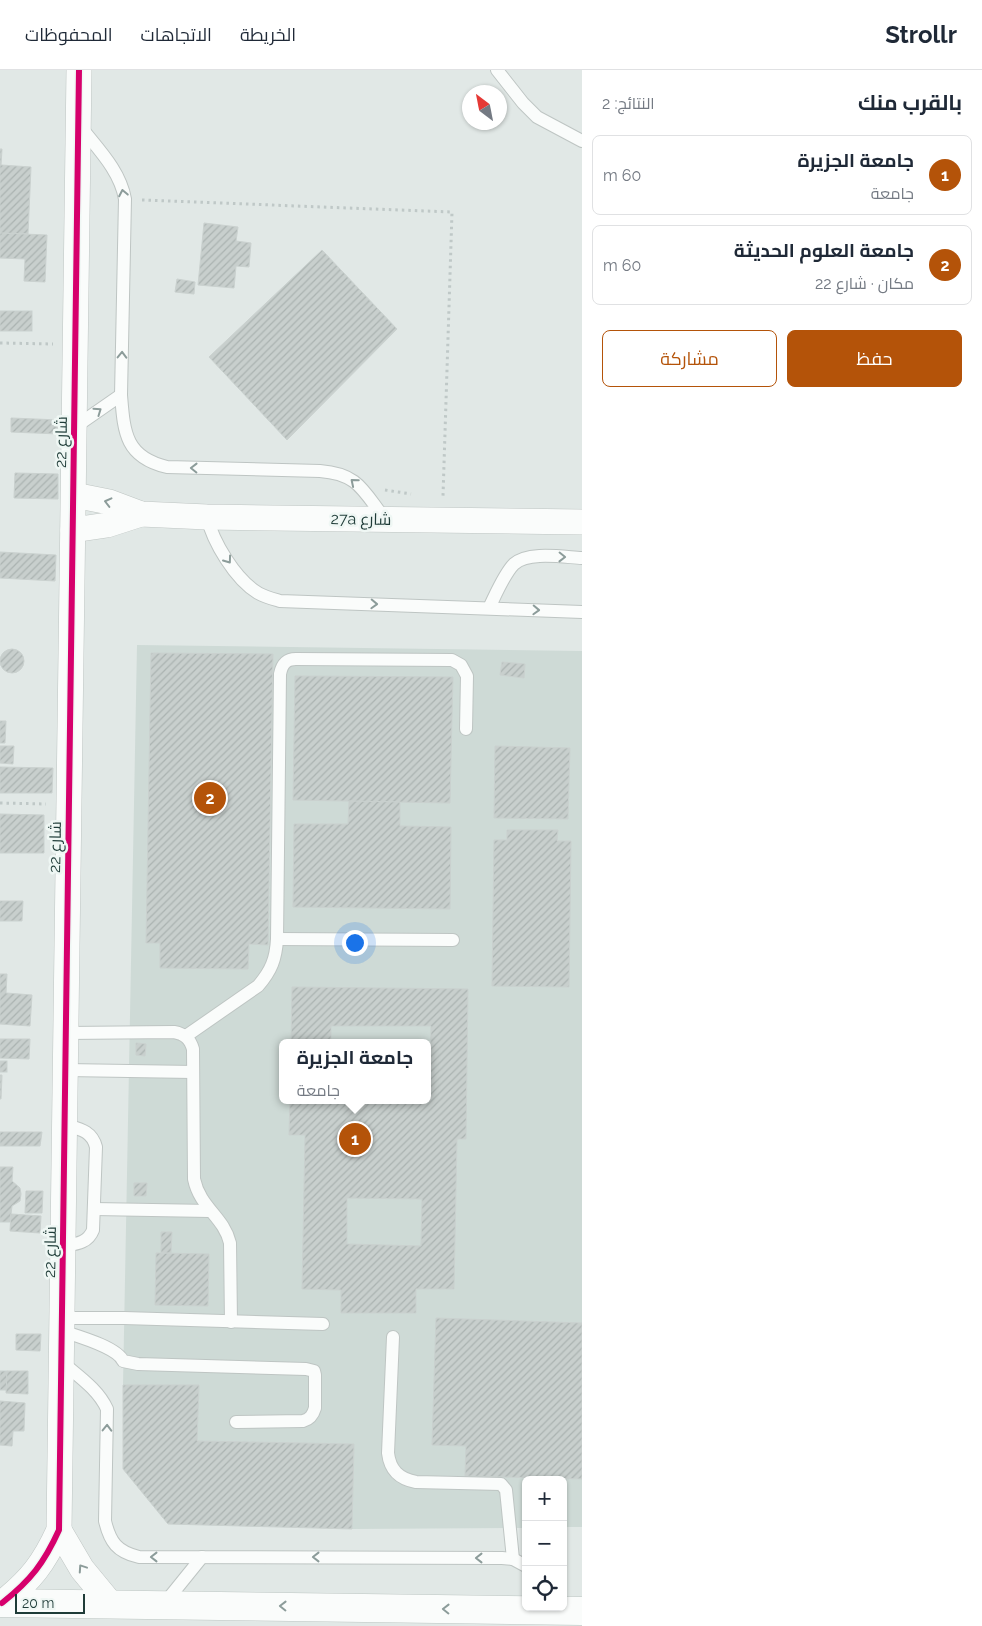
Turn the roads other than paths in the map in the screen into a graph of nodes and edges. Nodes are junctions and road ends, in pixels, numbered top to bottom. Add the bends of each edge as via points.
1 (79, 70) edge
2 (497, 70) edge
3 (79, 124) junction
4 (582, 141) edge
5 (121, 395) junction
6 (74, 427) junction
7 (74, 495) junction
8 (141, 514) junction
9 (207, 517) junction
10 (385, 519) junction
11 (582, 522) edge
12 (73, 530) junction
13 (582, 558) edge
14 (489, 608) junction
15 (582, 612) edge
16 (466, 730) dead end
17 (277, 939) junction
18 (453, 940) dead end
19 (66, 1032) junction
20 (186, 1036) junction
21 (66, 1070) junction
22 (193, 1072) junction
23 (66, 1125) junction
24 (94, 1209) junction
25 (210, 1211) junction
26 (64, 1246) junction
27 (231, 1322) junction
28 (62, 1324) junction
29 (323, 1324) dead end
30 (393, 1337) dead end
31 (62, 1362) junction
32 (236, 1422) dead end
33 (60, 1530) junction
34 (202, 1557) junction
35 (513, 1559) junction
36 (522, 1564) edge
37 (1, 1603) edge
38 (110, 1603) junction
39 (163, 1604) junction
40 (573, 1608) edge

1 - 3 street, شارع 22
2 - 4 lane via 537,117
5 -> 3 lane via 125,199 120,180
3 - 6 street, شارع 22
6 -> 5 lane
10 -> 5 lane via 360,487 341,474 155,464 130,444 123,422
6 - 7 street, شارع 22
8 -> 7 street, 27a شارع via 109,502
7 - 12 street, شارع 22
8 - 9 street, 27a شارع
8 - 12 street, 27a شارع via 107,525
9 - 10 street, 27a شارع
9 -> 14 lane via 214,540 241,578 269,598
10 - 11 street, 27a شارع
12 - 19 street, شارع 22
14 -> 13 lane via 510,569 520,560 533,556
14 -> 15 lane
16 - 17 lane via 467,676 461,665 452,660 291,659 283,664 280,674
17 - 18 lane
17 - 20 lane via 271,970 258,986
19 - 20 lane via 174,1032
19 - 21 street, شارع 22
20 - 22 lane via 193,1049
21 - 22 lane
21 - 23 street, شارع 22
22 - 25 lane via 194,1179 198,1194
23 - 24 lane via 85,1131 94,1140
23 - 26 street, شارع 22
24 - 25 lane
24 - 26 lane via 91,1236 81,1243
25 - 27 lane via 225,1229 230,1243
26 - 28 street, شارع 22
27 - 28 lane via 124,1318
27 - 29 lane
28 - 31 street, شارع 22
28 - 32 lane via 123,1361 138,1364 314,1371 315,1408 308,1420
30 - 35 lane via 389,1462 407,1481 501,1484 506,1490
31 - 33 street, شارع 22
34 -> 31 lane via 138,1558 115,1546 105,1521 107,1408 95,1391
33 - 37 street, شارع 22 via 37,1571
38 -> 33 street via 82,1569
35 -> 34 lane
34 - 39 lane
35 - 36 lane
37 - 38 street
38 - 39 street
40 -> 39 street

